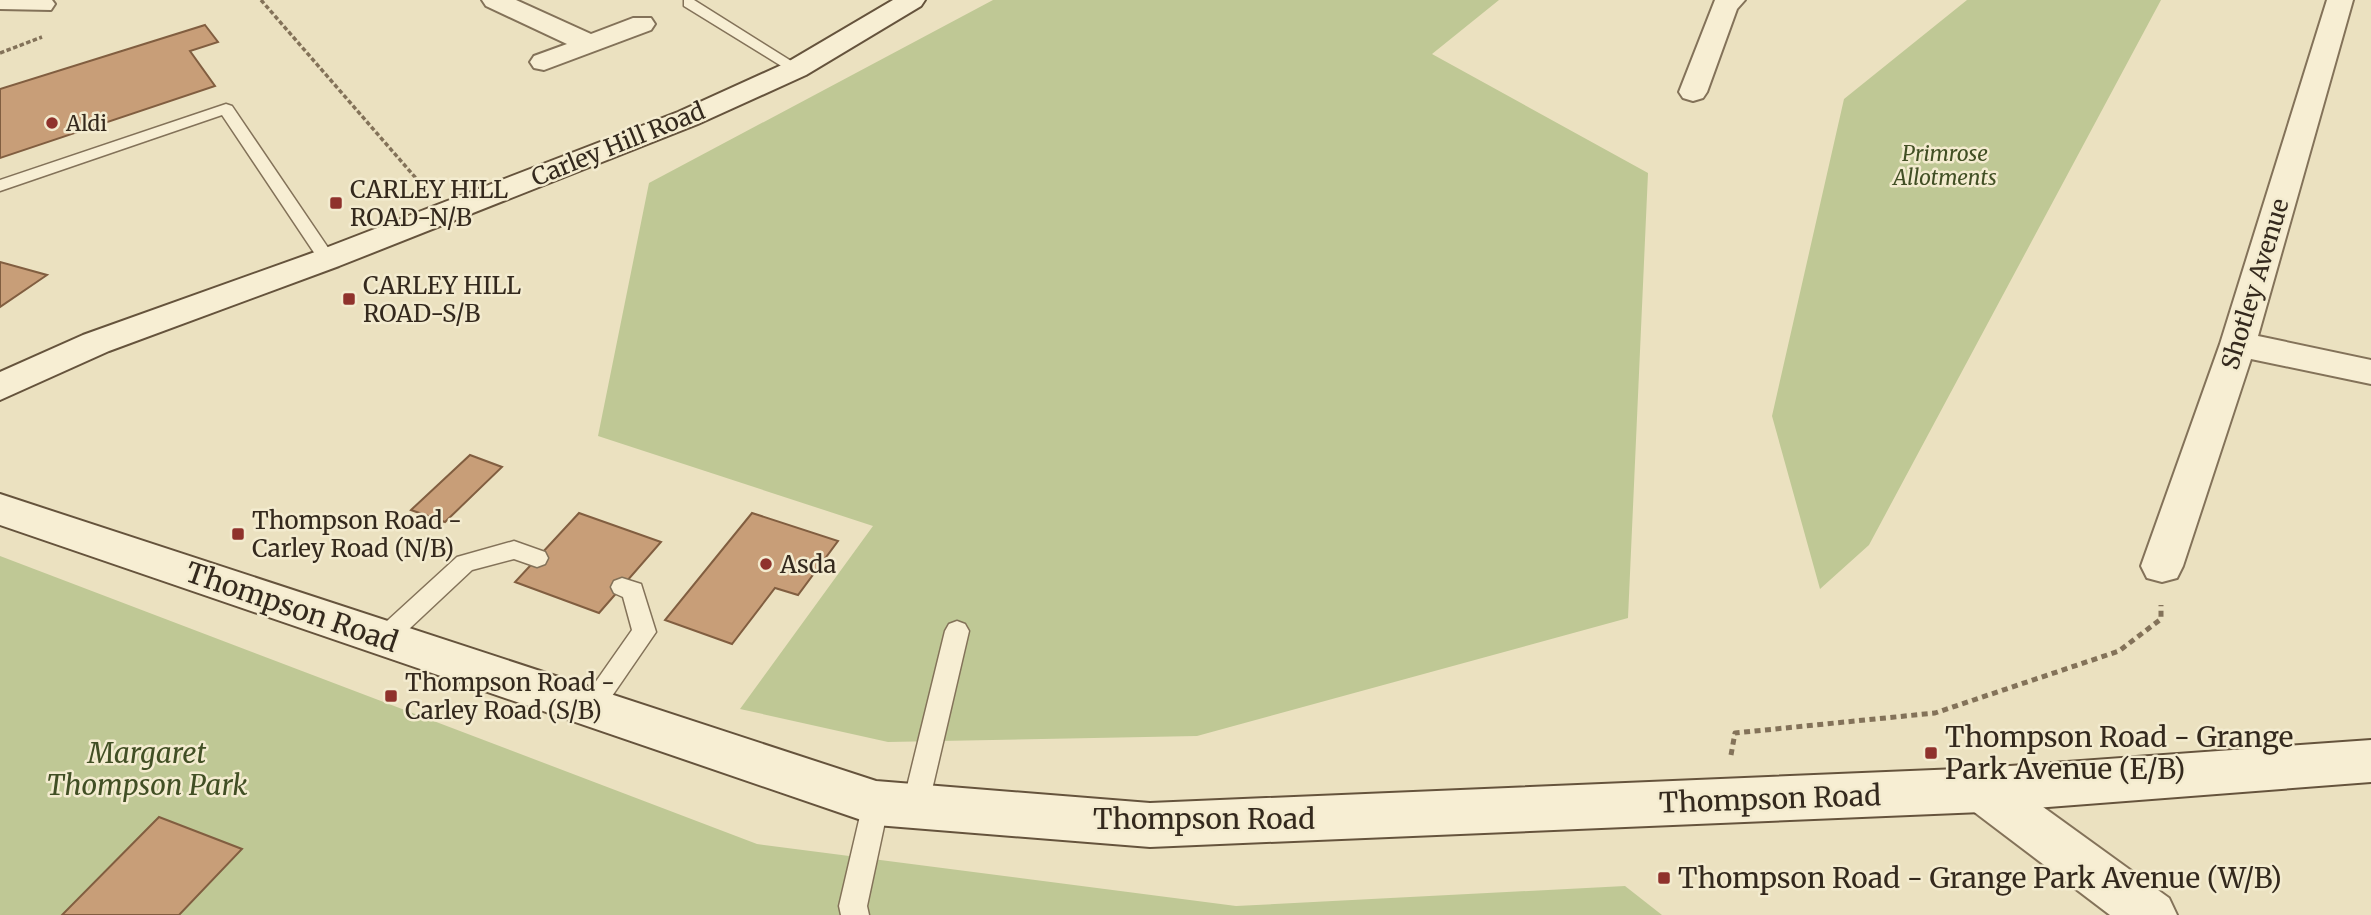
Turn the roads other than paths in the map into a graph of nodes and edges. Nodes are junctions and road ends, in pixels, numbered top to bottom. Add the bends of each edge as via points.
1 (495, 0) edge
2 (912, 0) edge
3 (1732, 0) edge
4 (2340, 0) edge
5 (0, 1) edge
6 (690, 3) dead end
7 (42, 4) dead end
8 (642, 24) dead end
9 (590, 44) junction
10 (544, 62) dead end
11 (796, 69) junction
12 (1693, 92) dead end
13 (0, 186) edge
14 (327, 258) junction
15 (2238, 344) junction
16 (2371, 372) edge
17 (0, 387) edge
18 (0, 509) edge
19 (537, 558) dead end
20 (2162, 566) road end
21 (622, 587) dead end
22 (957, 631) dead end
23 (384, 638) junction
24 (590, 707) junction
25 (2371, 761) edge
26 (1982, 790) junction
27 (895, 805) junction
28 (855, 915) edge
29 (2151, 915) edge

1 - 9 street
2 - 11 street, Carley Hill Road
3 - 12 street via 1725,5
4 - 15 street, Shotley Avenue
5 - 7 street
6 - 11 lane
8 - 9 street
9 - 10 street
11 - 14 street, Carley Hill Road via 688,118
13 - 14 lane via 226,109
14 - 17 street, Carley Hill Road via 96,343
15 - 16 street
15 - 20 street, Shotley Avenue
18 - 23 street, Thompson Road
19 - 23 lane via 514,550 464,563
21 - 24 lane via 633,591 644,632
22 - 27 lane
23 - 24 street, Thompson Road
24 - 27 street, Thompson Road
25 - 26 street, Thompson Road
26 - 27 street, Thompson Road via 1150,825
26 - 29 street
27 - 28 lane via 853,906

